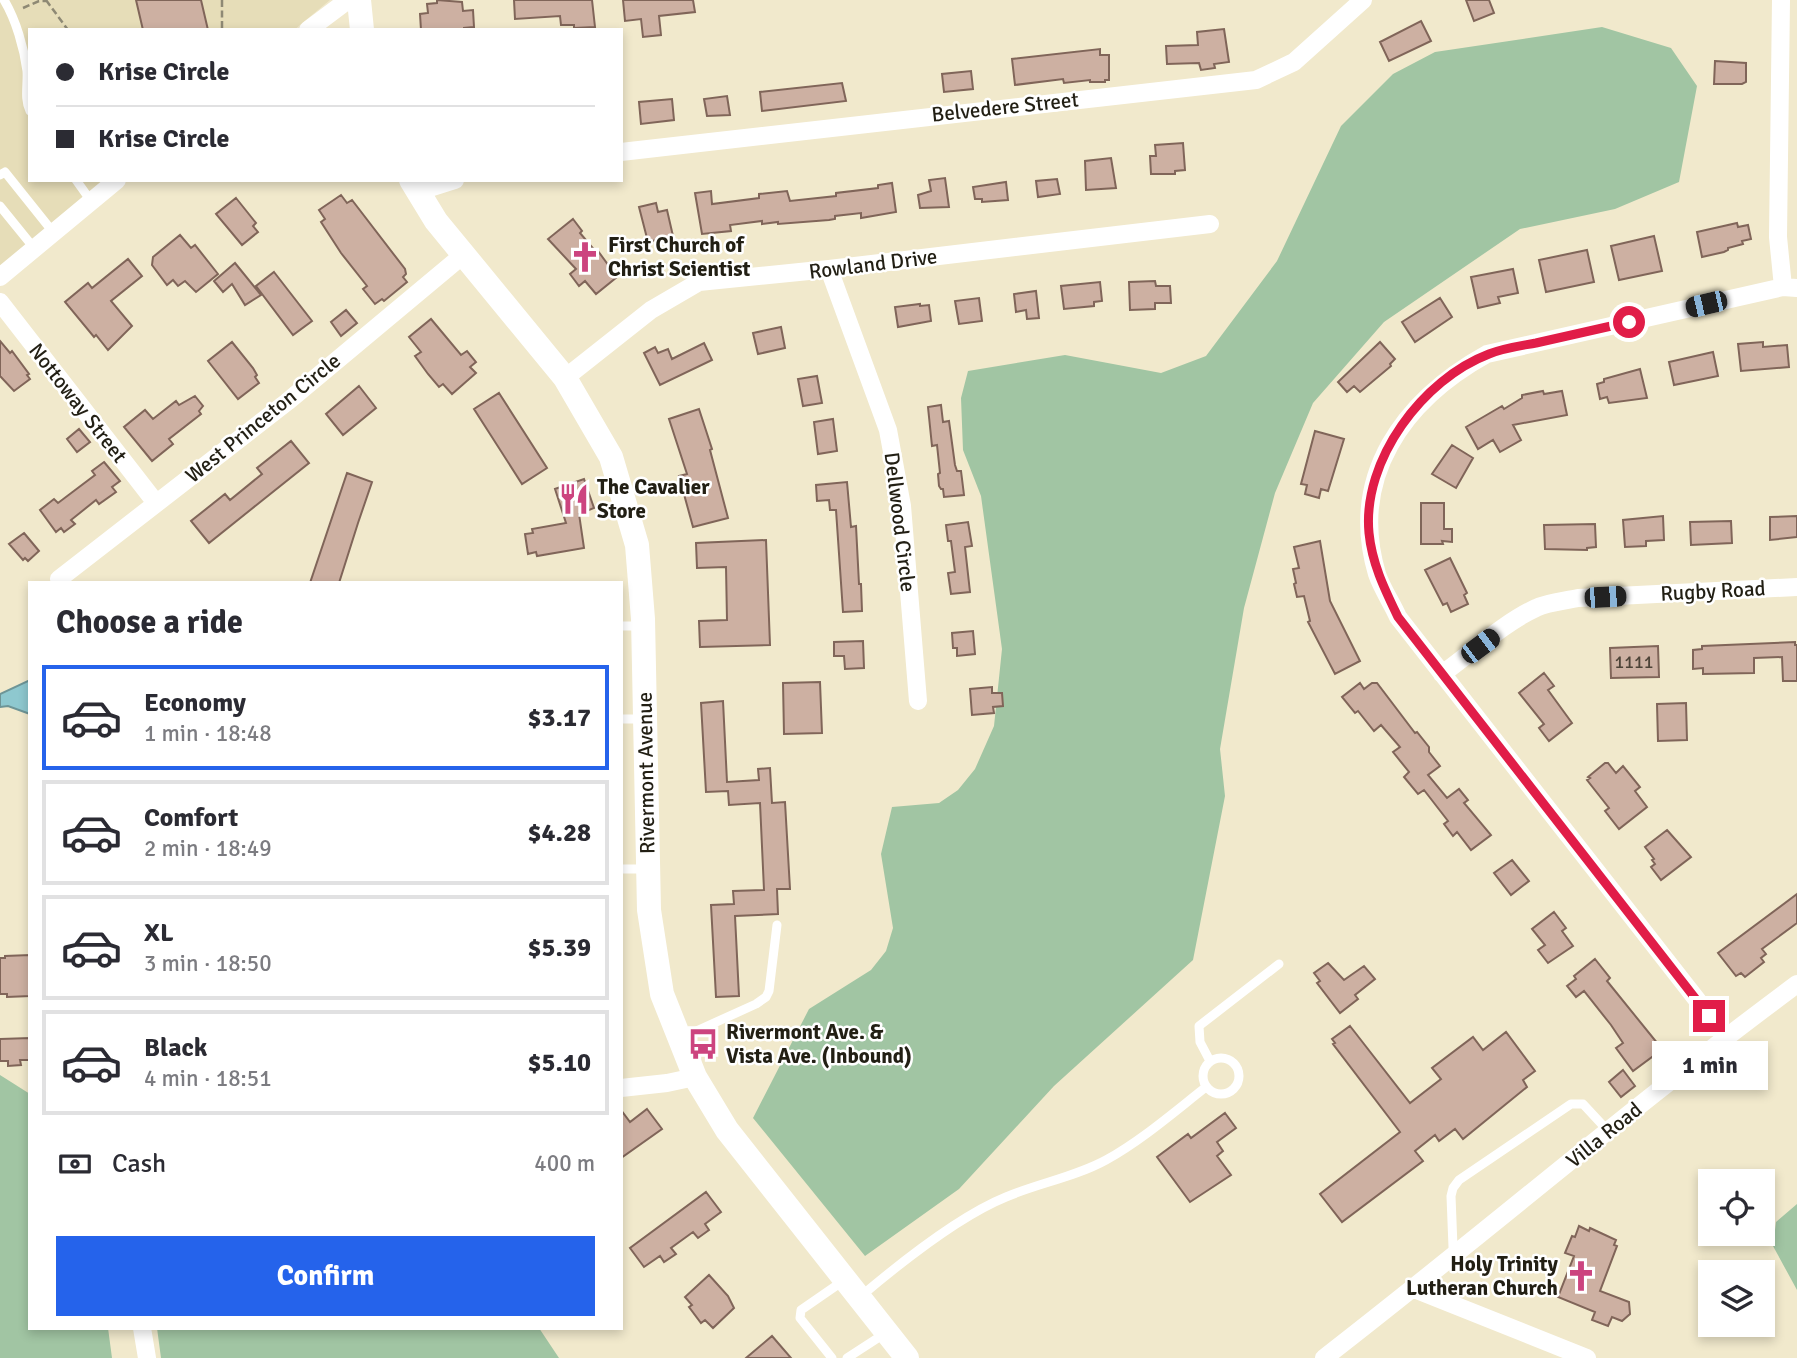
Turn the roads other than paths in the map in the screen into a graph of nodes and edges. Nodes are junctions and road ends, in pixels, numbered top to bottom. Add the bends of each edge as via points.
1 (4, 0) edge
2 (348, 0) edge
3 (359, 0) edge
4 (1363, 0) edge
5 (1781, 0) edge
6 (311, 28) edge
7 (362, 28) edge
8 (28, 108) edge
9 (623, 152) edge
10 (0, 175) edge
11 (77, 182) edge
12 (115, 182) edge
13 (441, 182) edge
14 (414, 186) edge
15 (91, 201) junction
16 (0, 206) edge
17 (1210, 224) dead end
18 (53, 232) junction
19 (34, 248) junction
20 (463, 255) junction
21 (829, 269) junction
22 (0, 277) edge
23 (1790, 288) edge
24 (0, 302) edge
25 (565, 378) junction
26 (156, 503) junction
27 (60, 579) dead end
28 (1797, 587) edge
29 (632, 626) edge
30 (1443, 674) junction
31 (918, 701) dead end
32 (633, 719) edge
33 (623, 869) edge
34 (648, 869) junction
35 (777, 925) dead end
36 (1279, 964) dead end
37 (1797, 984) edge
38 (1726, 1037) junction
39 (680, 1039) junction
40 (1210, 1061) junction
41 (695, 1077) junction
42 (1206, 1087) junction
43 (623, 1088) edge
44 (1609, 1132) junction
45 (1458, 1253) junction
46 (852, 1289) junction
47 (1413, 1289) junction
48 (142, 1330) edge
49 (886, 1332) junction
50 (147, 1358) edge
51 (832, 1358) edge
52 (847, 1358) edge
53 (907, 1358) edge
54 (1324, 1358) edge
55 (1587, 1358) edge

1 - 8 lane via 12,13 27,71
2 - 6 street
3 - 7 main road
4 - 9 street, Belvedere Street via 1294,62 1255,80
5 - 23 street via 1778,237
10 - 18 lane via 5,172
11 - 15 lane
12 - 15 street
13 - 14 street
14 - 20 main road, Rivermont Avenue
15 - 18 street
16 - 19 lane
17 - 21 street, Rowland Drive
18 - 19 street
19 - 22 street
20 - 25 main road, Rivermont Avenue
20 - 26 street, West Princeton Circle via 287,402
21 - 25 street, Rowland Drive via 699,282 651,310
21 - 31 street, Dellwood Circle via 888,430 902,506
23 - 30 street via 1487,354 1416,407 1388,445 1375,475 1369,532 1377,575 1398,617
24 - 26 street, Nottoway Street
25 - 29 main road, Rivermont Avenue via 611,457 637,545
26 - 27 street, West Princeton Circle
28 - 30 street, Rugby Road via 1578,598 1548,604 1518,618
29 - 32 main road, Rivermont Avenue
30 - 38 street
32 - 34 main road, Rivermont Avenue
33 - 34 lane
34 - 39 main road, Rivermont Avenue via 649,910 662,994
35 - 39 lane via 766,997
36 - 40 lane via 1199,1026 1199,1042
37 - 38 street, Villa Road
38 - 44 street, Villa Road
39 - 41 main road, Rivermont Avenue
40 - 42 lane via 1203,1073
40 - 42 lane via 1230,1060 1239,1079 1225,1094
41 - 43 street
41 - 46 main road, Rivermont Avenue via 727,1130
42 - 46 lane via 1106,1160 1005,1197 881,1280
44 - 45 street, Villa Road
44 - 45 lane via 1583,1104 1570,1104 1459,1180 1451,1196 1453,1247
45 - 47 street, Villa Road
46 - 49 main road, Rivermont Avenue
46 - 51 lane via 801,1310 800,1318
47 - 54 street, Villa Road
47 - 55 street
48 - 50 street
49 - 52 lane
49 - 53 main road, Rivermont Avenue

